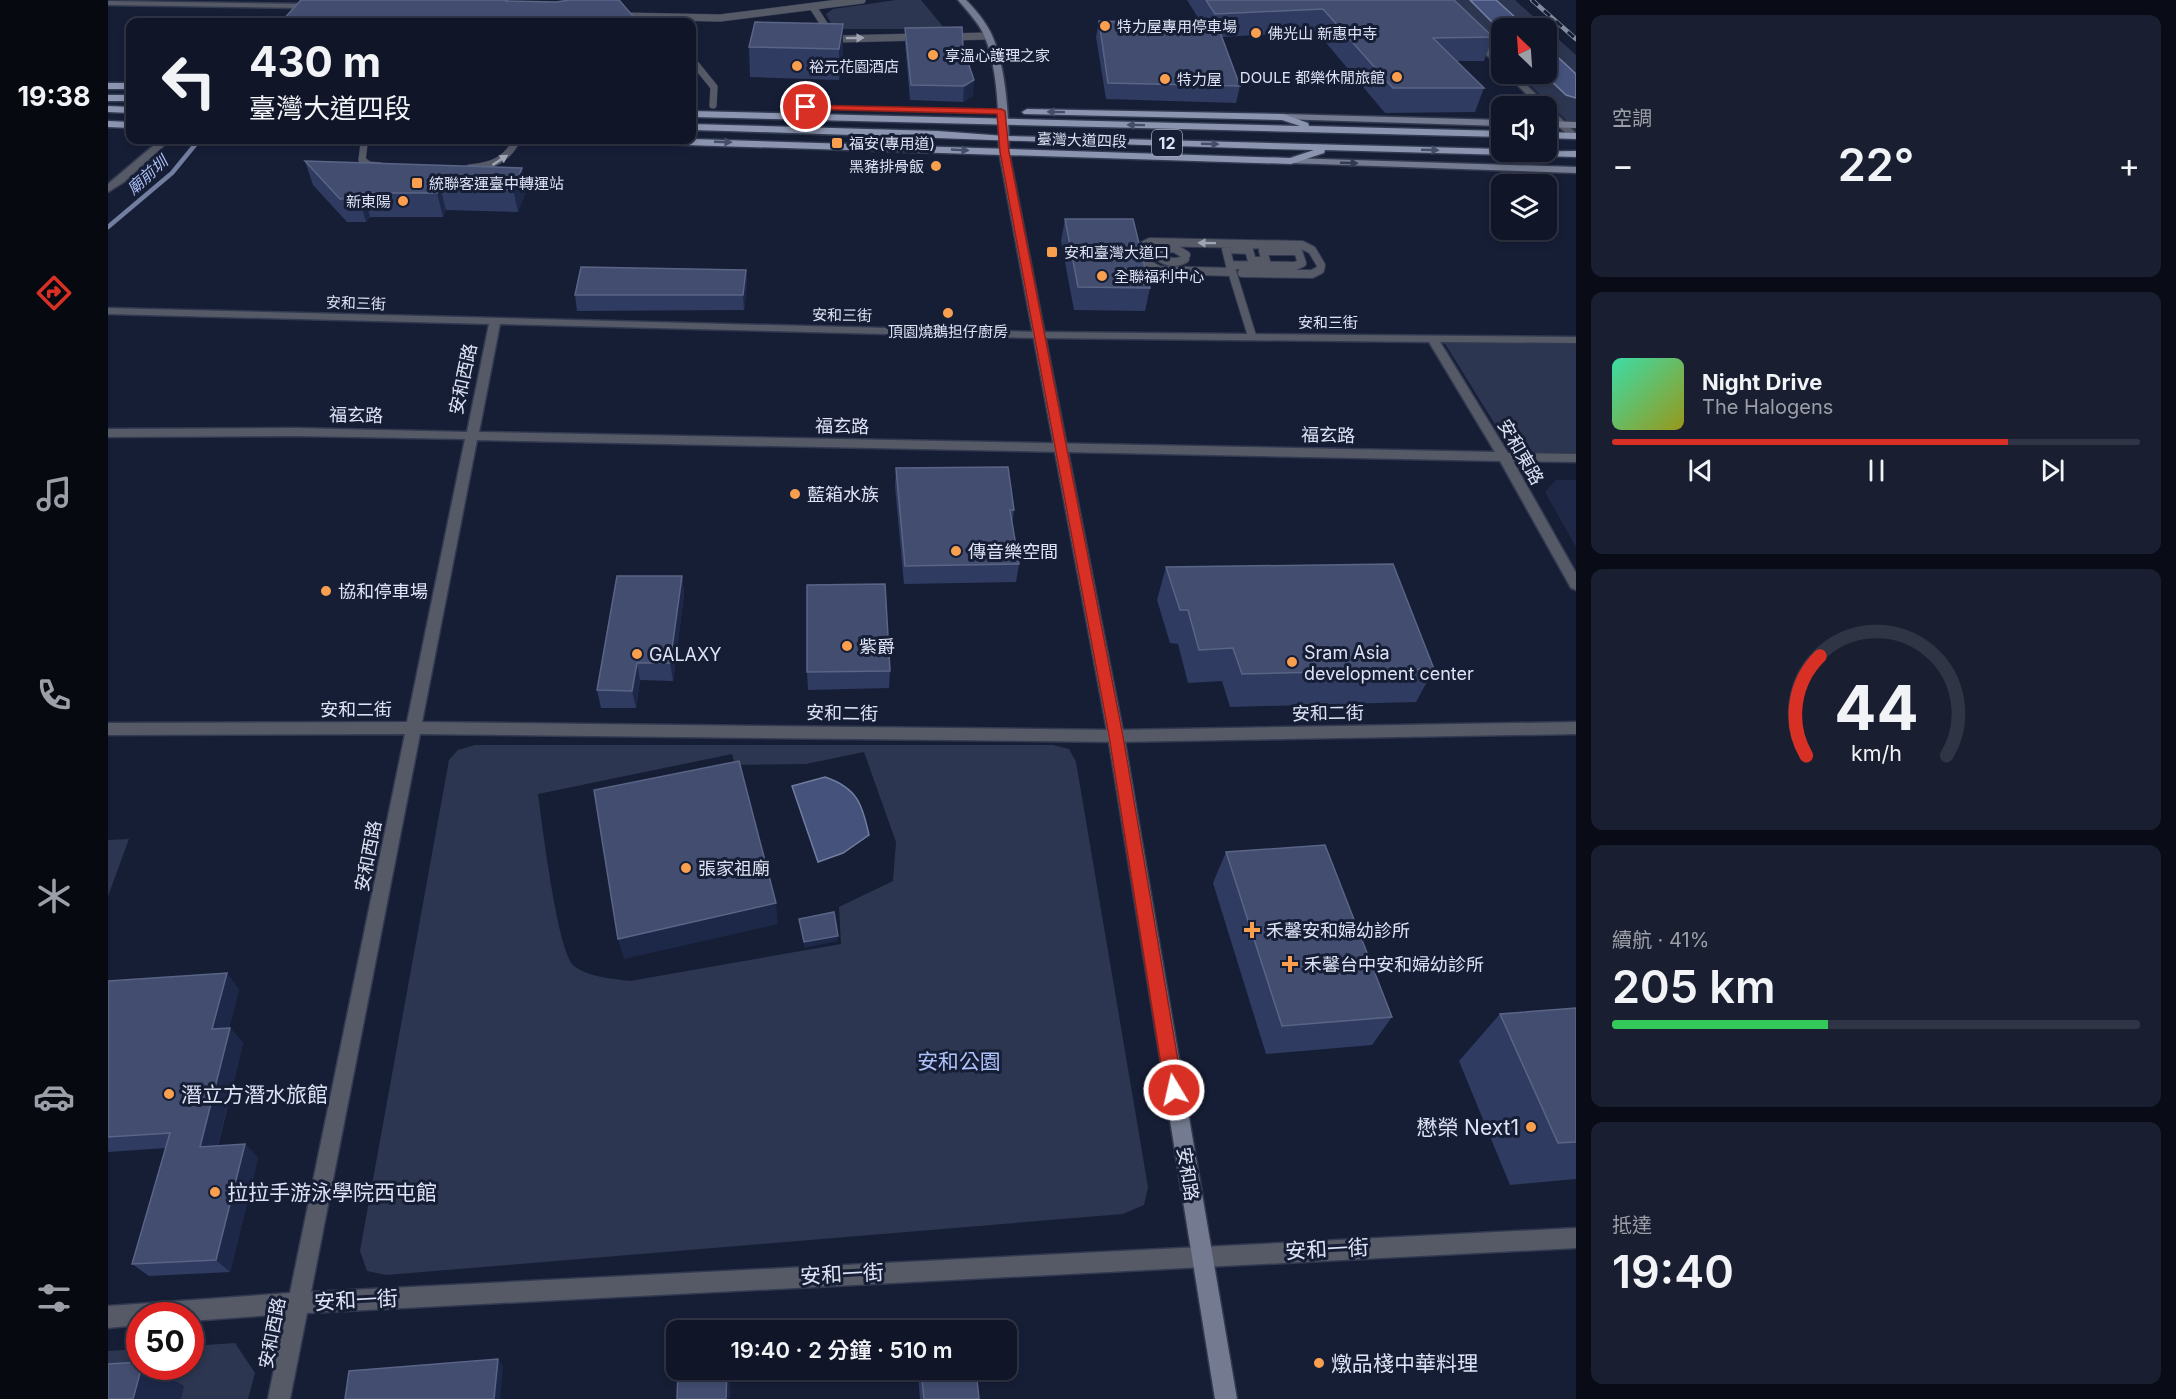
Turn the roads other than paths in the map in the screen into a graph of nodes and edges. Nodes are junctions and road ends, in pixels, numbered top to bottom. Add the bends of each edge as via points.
1 (862, 0) edge
2 (963, 0) edge
3 (138, 2) edge
4 (108, 3) edge
5 (309, 7) edge
6 (813, 7) junction
7 (616, 16) edge
8 (1467, 33) edge
9 (988, 36) junction
10 (930, 37) edge
11 (942, 37) edge
12 (1491, 56) edge
13 (696, 65) edge
14 (1520, 84) edge
15 (108, 86) edge
16 (126, 86) edge
17 (1533, 96) edge
18 (108, 98) edge
19 (126, 98) edge
20 (696, 105) edge
21 (713, 105) junction
22 (108, 109) edge
23 (126, 110) edge
24 (696, 114) edge
25 (1002, 116) junction
26 (1282, 117) junction
27 (1557, 119) edge
28 (1491, 123) edge
29 (108, 124) edge
30 (1557, 124) edge
31 (1563, 124) junction
32 (126, 125) edge
33 (1576, 125) edge
34 (696, 127) edge
35 (1320, 130) junction
36 (1491, 134) edge
37 (1557, 135) edge
38 (1575, 136) edge
39 (1005, 139) junction
40 (696, 142) edge
41 (161, 144) edge
42 (364, 144) edge
43 (515, 144) edge
44 (1329, 148) junction
45 (1004, 152) junction
46 (1576, 154) edge
47 (1290, 161) junction
48 (392, 166) edge
49 (462, 168) edge
50 (1576, 170) edge
51 (108, 189) edge
52 (1231, 268) junction
53 (1242, 273) dead end
54 (108, 311) edge
55 (495, 321) junction
56 (1040, 335) junction
57 (1251, 336) junction
58 (1432, 338) junction
59 (1576, 340) edge
60 (108, 434) edge
61 (471, 435) junction
62 (1061, 449) junction
63 (1504, 456) junction
64 (1576, 458) edge
65 (1576, 585) edge
66 (414, 728) junction
67 (1576, 728) edge
68 (108, 729) edge
69 (1116, 736) junction
70 (1576, 1238) edge
71 (1201, 1255) junction
72 (297, 1303) junction
73 (108, 1317) edge
74 (279, 1399) edge
75 (1226, 1399) edge

1 - 6 lane
2 - 9 main road, 安和路
3 - 4 street
3 - 5 street
6 - 7 lane via 720,18
6 -> 10 lane via 838,39
8 - 12 street
9 - 11 lane
9 - 25 main road, 安和路
13 - 21 lane via 714,87
14 - 17 street
15 - 16 main road
18 - 19 main road
20 - 21 main road, 臺灣大道四段 / 12
21 - 25 main road, 臺灣大道四段 / 12
22 - 23 main road
24 - 25 main road, 臺灣大道四段 / 12
26 -> 25 main road, 臺灣大道四段
35 -> 25 main road, 臺灣大道四段 / 12
25 - 39 main road, 安和路
26 - 28 main road, 臺灣大道四段
26 - 35 main road
27 - 31 street
29 - 32 main road
30 - 31 main road
31 - 33 main road
31 - 38 street
34 - 39 main road, 臺灣大道四段 / 12
35 - 36 main road, 臺灣大道四段 / 12
37 - 38 main road
39 -> 44 main road, 臺灣大道四段 / 12
39 - 45 main road, 安和路
40 -> 45 main road, 臺灣大道四段
41 - 51 street
42 - 48 lane via 362,160 375,166
49 -> 43 lane via 495,165
44 -> 46 main road, 臺灣大道四段 / 12
44 - 47 main road
45 - 47 main road, 臺灣大道四段
45 - 56 main road, 安和路
47 -> 50 main road, 臺灣大道四段
52 - 52 lane via 1226,249 1249,250 1252,261 1266,261 1263,250 1298,251 1302,263
53 -> 52 lane via 1312,274 1321,265 1312,250 1302,245 1149,242 1142,246 1146,263 1159,270
52 - 57 lane
54 - 55 street, 安和三街
55 - 56 street, 安和三街
55 - 61 street, 安和西路
56 - 57 street, 安和三街
56 - 62 main road, 安和路
57 - 58 street, 安和三街
58 - 59 street, 安和三街
58 - 63 street, 安和東路
60 - 61 street, 福玄路
61 - 62 street, 福玄路
61 - 66 street, 安和西路
62 - 63 street, 福玄路
62 - 69 main road, 安和路
63 - 64 street, 福玄路
63 - 65 street, 安和東路
66 - 68 street, 安和二街
66 - 69 street, 安和二街
66 - 72 street, 安和西路
67 - 69 street, 安和二街
69 - 71 main road, 安和路
70 - 71 street, 安和一街
71 - 72 street, 安和一街
71 - 75 main road, 安和路
72 - 73 street, 安和一街
72 - 74 street, 安和西路

